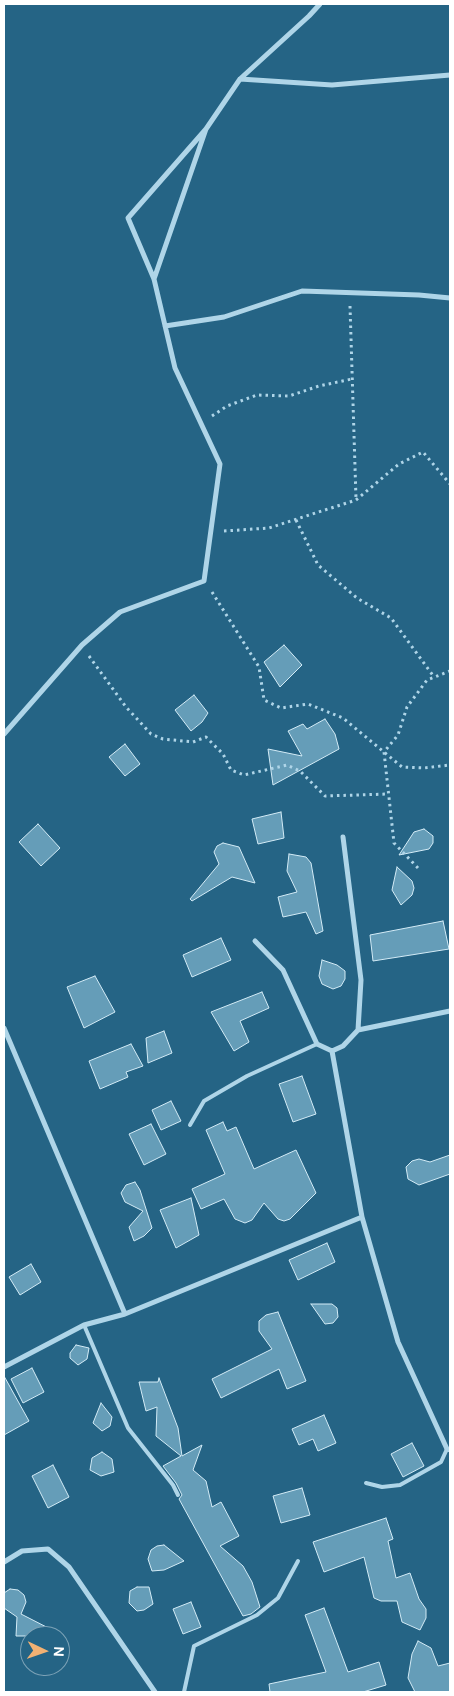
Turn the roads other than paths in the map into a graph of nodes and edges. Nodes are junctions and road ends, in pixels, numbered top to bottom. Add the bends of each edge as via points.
1 (320, 4) edge
2 (450, 75) edge
3 (240, 79) junction
4 (206, 129) junction
5 (154, 278) junction
6 (450, 298) edge
7 (165, 326) junction
8 (4, 734) edge
9 (343, 837) dead end
10 (255, 941) dead end
11 (450, 1011) edge
12 (4, 1028) edge
13 (358, 1030) junction
14 (317, 1044) junction
15 (332, 1051) junction
16 (190, 1125) dead end
17 (362, 1217) junction
18 (125, 1314) junction
19 (84, 1325) junction
20 (4, 1367) edge
21 (449, 1450) edge
22 (366, 1483) dead end
23 (178, 1495) dead end
24 (298, 1560) dead end
25 (4, 1562) edge
26 (155, 1692) edge
27 (184, 1692) edge

1 - 3 street
2 - 3 street via 332,85
3 - 4 street
4 - 5 street
4 - 5 street via 128,218
5 - 7 street
6 - 7 street via 302,292 224,317
7 - 8 street via 175,368 220,464 204,581 120,612 82,646
9 - 13 street via 361,980
10 - 14 street via 283,970
11 - 13 street
12 - 18 street
13 - 15 street via 343,1046
14 - 15 street
14 - 16 lane via 247,1076 204,1101
15 - 17 street
17 - 18 street
17 - 21 street via 398,1342
18 - 19 street
19 - 20 street
19 - 23 lane via 128,1428 174,1485
21 - 22 lane via 441,1462 400,1486 382,1487
24 - 27 lane via 278,1598 257,1615 194,1646
25 - 26 street via 22,1551 48,1549 69,1567

